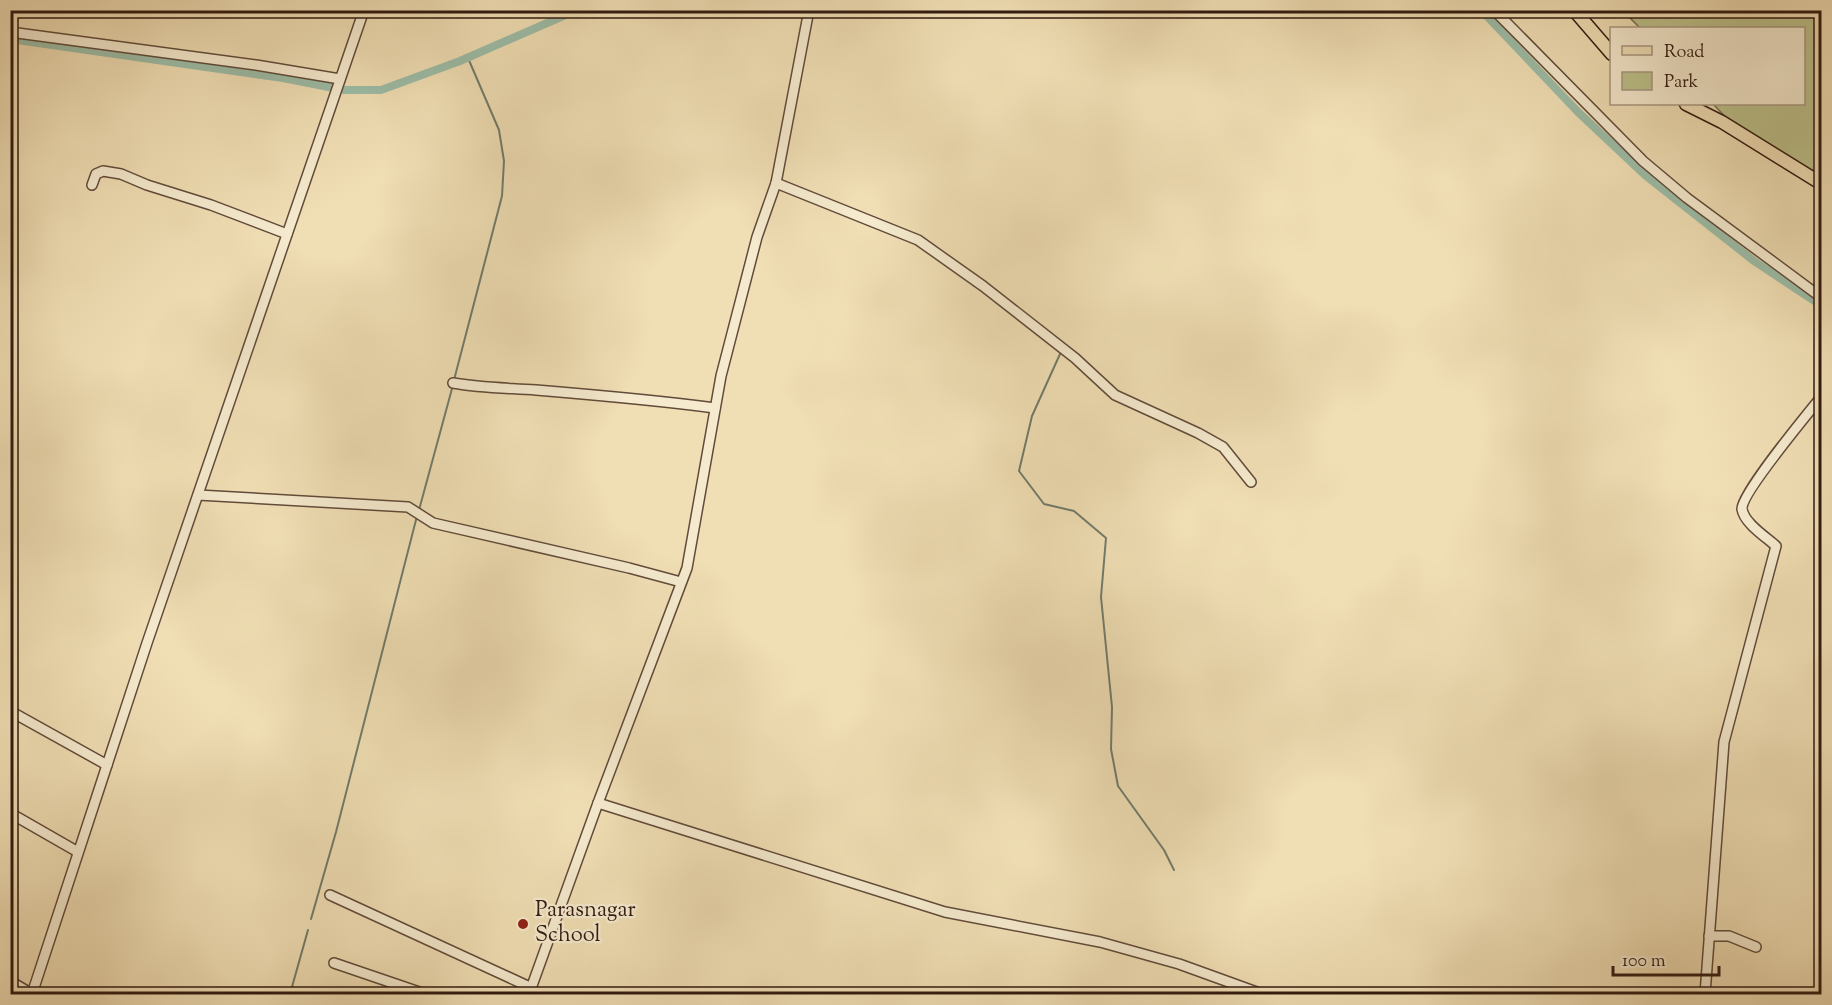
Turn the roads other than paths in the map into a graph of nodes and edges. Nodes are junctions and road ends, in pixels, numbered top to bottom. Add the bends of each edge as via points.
1 (364, 10) edge
2 (1494, 10) edge
3 (1574, 10) edge
4 (810, 11) edge
5 (10, 32) edge
6 (1610, 53) edge
7 (340, 80) junction
8 (1688, 105) edge
9 (776, 183) junction
10 (1821, 184) edge
11 (92, 185) dead end
12 (287, 234) junction
13 (1821, 298) edge
14 (453, 383) dead end
15 (1821, 396) edge
16 (715, 408) junction
17 (1251, 482) dead end
18 (198, 495) junction
19 (681, 582) junction
20 (10, 711) edge
21 (107, 765) junction
22 (598, 803) junction
23 (10, 813) edge
24 (78, 852) junction
25 (330, 895) dead end
26 (1709, 936) junction
27 (1756, 947) dead end
28 (334, 963) dead end
29 (10, 981) edge
30 (530, 991) edge
31 (32, 994) edge
32 (424, 994) edge
33 (1262, 994) edge
34 (1705, 994) edge

1 - 7 street
2 - 13 street via 1642,161
3 - 6 main road
4 - 9 street
5 - 7 street
7 - 12 street
8 - 10 main road
9 - 16 street via 757,237
9 - 17 street via 918,240 992,292 1115,395 1223,447
11 - 12 street via 96,174 103,171 121,174
12 - 18 street
14 - 16 street
15 - 26 street via 1743,503 1742,511 1748,520 1776,546 1724,742
16 - 19 street via 687,568
18 - 19 street via 408,507 433,524
18 - 21 street
19 - 22 street
20 - 21 street
21 - 24 street
22 - 30 street
22 - 33 street via 937,909 1100,942 1179,964
23 - 24 street
24 - 31 street
25 - 30 street
26 - 27 street via 1729,936
26 - 34 street
28 - 32 street
29 - 31 street

